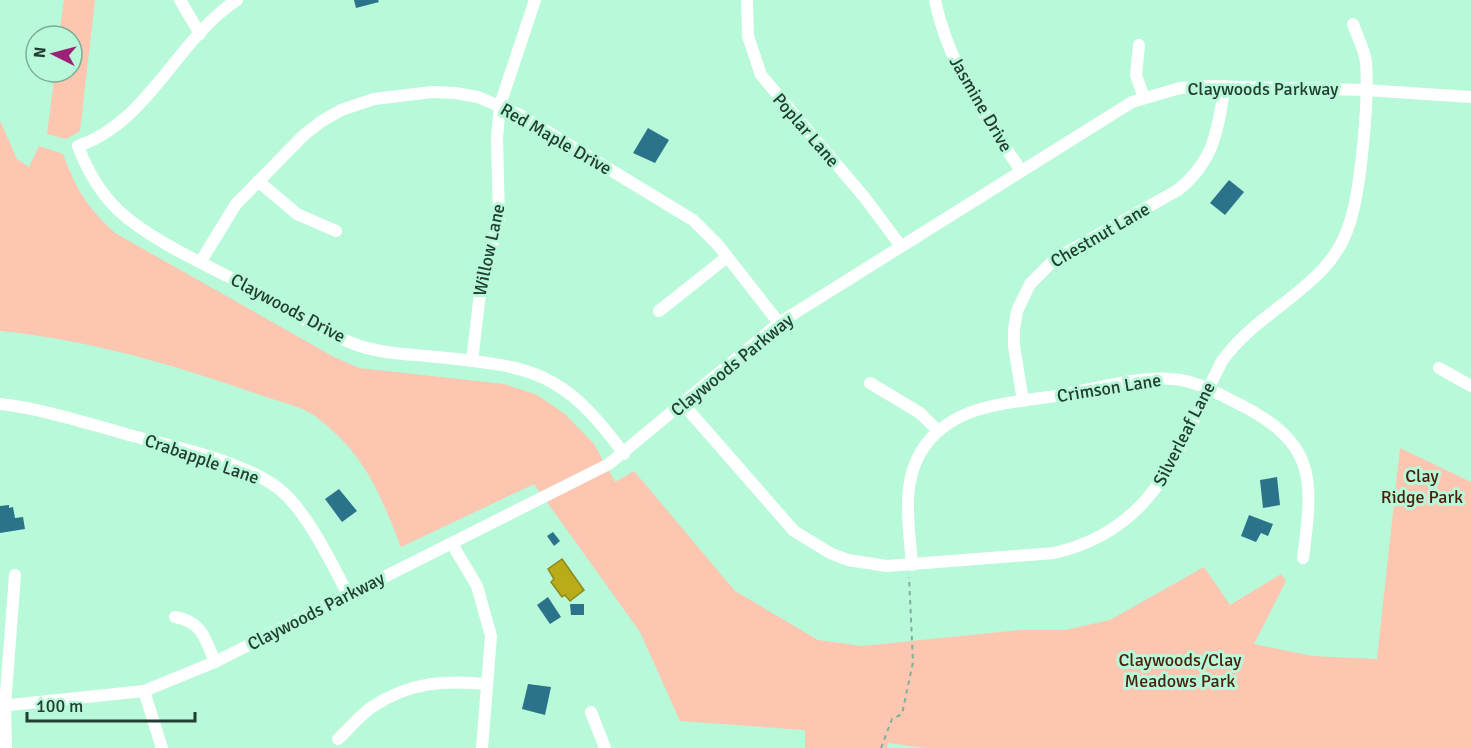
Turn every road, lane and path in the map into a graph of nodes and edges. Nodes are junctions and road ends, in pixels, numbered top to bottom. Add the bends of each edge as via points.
1 (180, 0) edge
2 (237, 0) edge
3 (535, 0) edge
4 (747, 0) edge
5 (935, 0) edge
6 (1353, 24) dead end
7 (200, 34) junction
8 (1138, 45) dead end
9 (1225, 86) junction
10 (1365, 90) junction
11 (1471, 97) edge
12 (1144, 98) junction
13 (500, 105) junction
14 (1021, 171) junction
15 (258, 181) junction
16 (336, 231) dead end
17 (900, 245) junction
18 (727, 256) junction
19 (201, 261) junction
20 (659, 312) dead end
21 (779, 322) junction
22 (472, 361) junction
23 (1439, 368) dead end
24 (870, 383) dead end
25 (1471, 386) edge
26 (1208, 389) junction
27 (1023, 401) junction
28 (0, 404) edge
29 (683, 404) junction
30 (938, 431) junction
31 (624, 454) junction
32 (452, 544) junction
33 (1303, 558) dead end
34 (912, 565) junction
35 (15, 575) dead end
36 (348, 594) junction
37 (175, 617) dead end
38 (215, 662) junction
39 (487, 684) junction
40 (144, 691) junction
41 (3, 706) edge
42 (591, 712) dead end
43 (338, 739) dead end
44 (6, 748) edge
45 (162, 748) edge
46 (482, 748) edge
47 (605, 748) edge
48 (881, 748) edge

1 - 7 street
2 - 7 street
3 - 13 street, Willow Lane
4 - 17 street, Poplar Lane via 748,36 767,85 797,115
5 - 14 street, Jasmine Drive via 947,46
6 - 10 street, Silverleaf Lane via 1366,62
7 - 19 street, Claywoods Drive via 117,125 78,146 93,179 118,210
8 - 12 street via 1136,75
9 - 10 street, Claywoods Parkway
9 - 12 street, Claywoods Parkway via 1180,88
9 - 27 street, Chestnut Lane via 1215,141 1191,180 1055,259 1030,284 1017,311 1014,329
10 - 11 street, Claywoods Parkway
10 - 26 street, Silverleaf Lane via 1354,206 1343,240 1313,279 1232,346
12 - 14 street, Claywoods Parkway
13 - 15 street, Red Maple Drive via 478,97 432,92 358,103 305,134
13 - 18 street, Red Maple Drive via 693,220
13 - 22 street, Willow Lane via 499,218 481,285
14 - 17 street, Claywoods Parkway
15 - 16 street via 297,214
15 - 19 street, Red Maple Drive via 226,217
17 - 21 street, Claywoods Parkway
18 - 20 street
18 - 21 street, Red Maple Drive
19 - 22 street, Claywoods Drive via 360,346
21 - 29 street, Claywoods Parkway
22 - 31 street, Claywoods Drive via 530,371 566,389 594,414
23 - 25 street
24 - 30 street via 920,413
26 - 27 street, Crimson Lane via 1191,382 1156,379
26 - 33 street, Crimson Lane via 1264,417 1298,451 1310,494
26 - 34 street, Silverleaf Lane via 1159,485 1142,506 1111,532 1074,549 1053,553
27 - 30 street, Crimson Lane via 965,413
28 - 36 street, Crabapple Lane via 70,418 257,475 297,507
29 - 31 street, Claywoods Parkway
29 - 34 street, Silverleaf Lane via 780,518 811,543 858,562
30 - 34 street, Crimson Lane via 918,458 908,486
31 - 32 street, Claywoods Parkway
32 - 36 street, Claywoods Parkway
32 - 39 street via 482,599 491,636
34 - 48 path via 908,581 913,662 902,714 892,719
35 - 41 street
36 - 38 street, Claywoods Parkway
37 - 38 street via 190,620 201,630
38 - 40 street, Claywoods Parkway
39 - 43 street via 448,680 411,688 372,707
39 - 46 street
40 - 41 street, Claywoods Parkway
40 - 45 street
41 - 44 street
42 - 47 street

